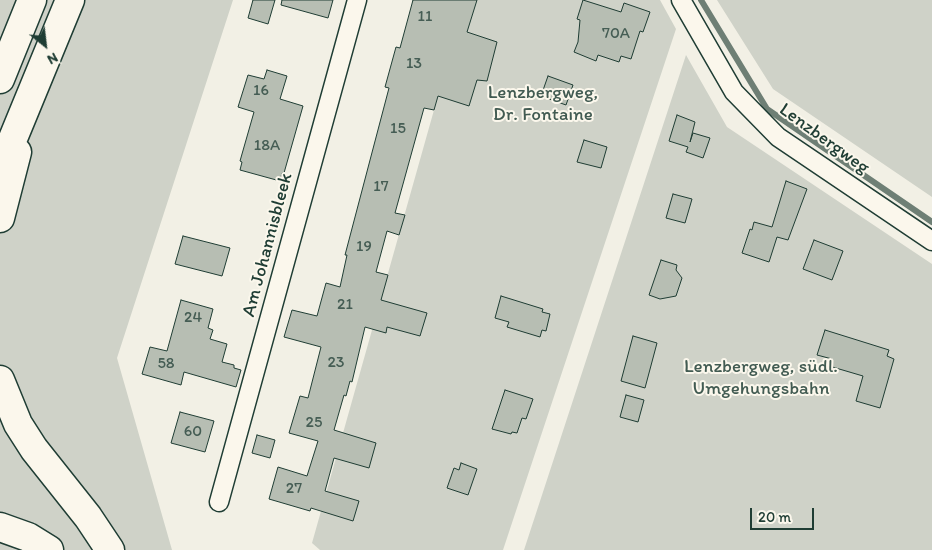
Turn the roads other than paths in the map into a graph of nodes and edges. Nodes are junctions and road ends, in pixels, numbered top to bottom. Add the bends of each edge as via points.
1 (32, 0) edge
2 (70, 0) edge
3 (357, 0) edge
4 (681, 0) edge
5 (0, 79) edge
6 (30, 99) junction
7 (0, 170) edge
8 (0, 218) edge
9 (932, 241) edge
10 (0, 380) edge
11 (219, 502) dead end
12 (0, 527) edge
13 (49, 550) edge
14 (110, 550) edge

1 - 5 highway
2 - 6 highway
3 - 11 street, Am Johannisbleek
4 - 9 street, Lenzbergweg via 734,92 778,137
6 - 7 highway
6 - 8 highway
10 - 14 highway via 18,424 34,449
12 - 13 highway via 28,537

